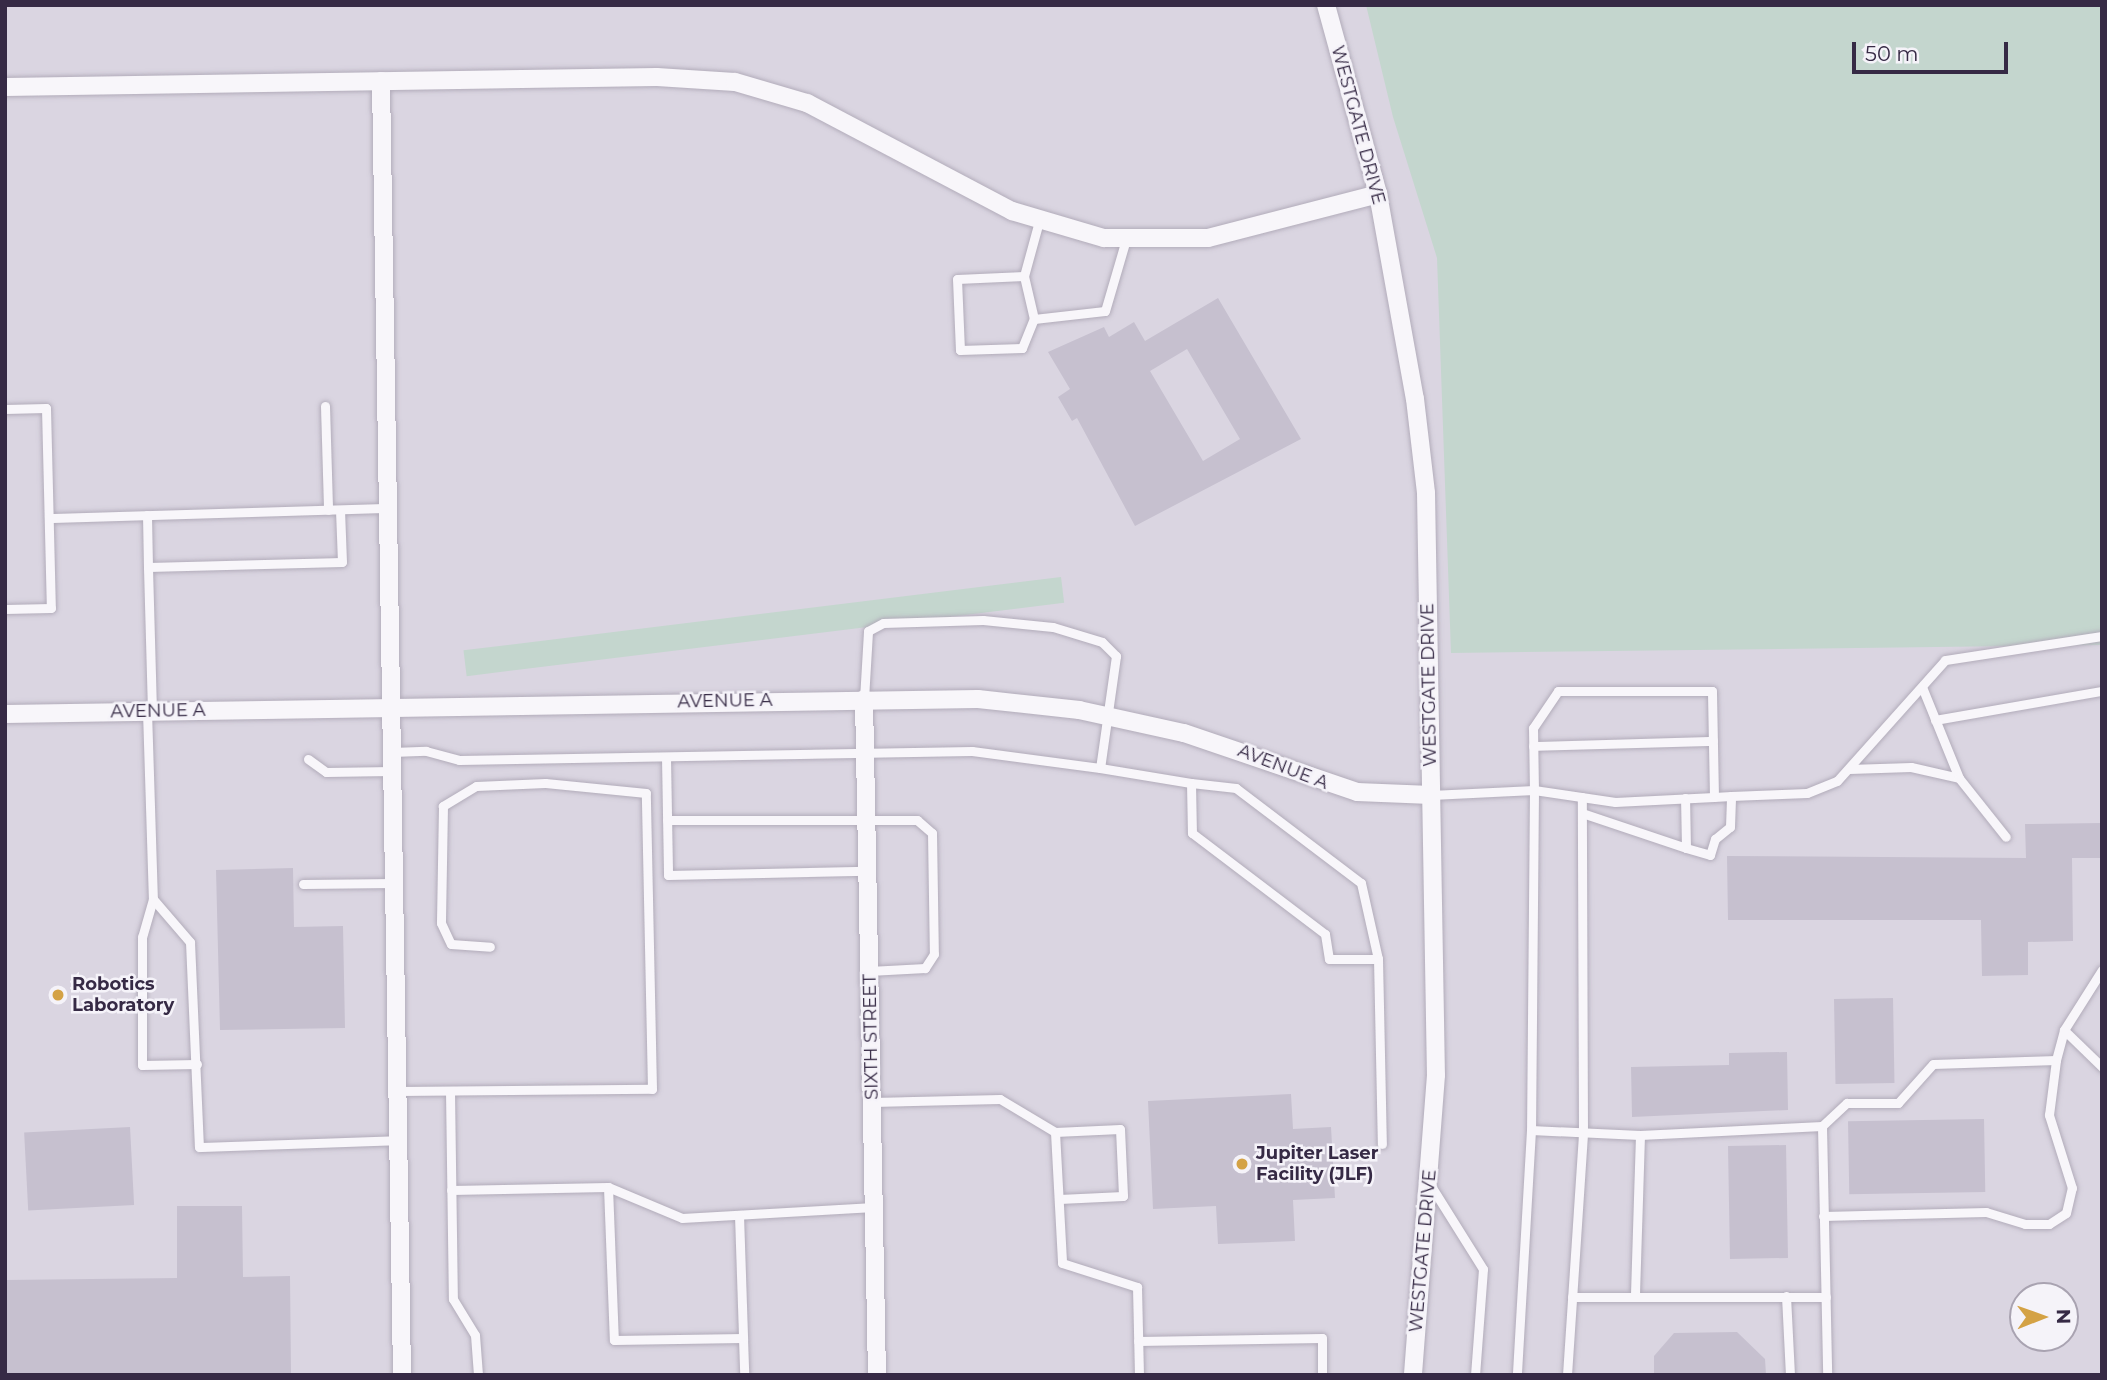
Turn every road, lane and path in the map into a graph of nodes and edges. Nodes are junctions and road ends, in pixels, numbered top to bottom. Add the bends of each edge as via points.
1 (1326, 5) edge
2 (381, 81) junction
3 (5, 87) edge
4 (1378, 194) junction
5 (1039, 221) junction
6 (1126, 239) junction
7 (1024, 276) junction
8 (1034, 318) junction
9 (325, 406) dead end
10 (5, 409) edge
11 (388, 508) junction
12 (328, 510) junction
13 (340, 510) junction
14 (146, 515) junction
15 (49, 518) junction
16 (148, 567) junction
17 (5, 609) edge
18 (2102, 636) edge
19 (1922, 687) junction
20 (2102, 691) edge
21 (864, 699) junction
22 (391, 705) junction
23 (149, 711) junction
24 (5, 714) edge
25 (1105, 716) junction
26 (1935, 720) junction
27 (1713, 741) junction
28 (1533, 746) junction
29 (392, 752) junction
30 (866, 753) junction
31 (666, 757) junction
32 (308, 760) dead end
33 (1100, 768) junction
34 (1849, 769) junction
35 (392, 771) junction
36 (1959, 778) junction
37 (1191, 783) junction
38 (1534, 790) junction
39 (1431, 795) junction
40 (1731, 796) junction
41 (1582, 797) junction
42 (1714, 797) junction
43 (1685, 799) junction
44 (1582, 813) junction
45 (866, 819) junction
46 (667, 820) junction
47 (2006, 837) dead end
48 (1686, 848) junction
49 (867, 871) junction
50 (394, 883) junction
51 (303, 884) dead end
52 (153, 899) junction
53 (490, 947) dead end
54 (1378, 959) junction
55 (2102, 970) edge
56 (869, 971) junction
57 (2064, 1030) junction
58 (2056, 1060) junction
59 (197, 1064) junction
60 (2102, 1067) edge
61 (398, 1091) junction
62 (450, 1091) junction
63 (872, 1102) junction
64 (1822, 1126) junction
65 (1531, 1130) junction
66 (1055, 1132) junction
67 (1583, 1133) junction
68 (1640, 1135) junction
69 (398, 1140) junction
70 (1382, 1144) dead end
71 (1429, 1183) junction
72 (608, 1187) junction
73 (451, 1190) junction
74 (1059, 1199) junction
75 (874, 1207) junction
76 (739, 1215) junction
77 (1824, 1216) junction
78 (1786, 1296) junction
79 (1572, 1297) junction
80 (1635, 1297) junction
81 (1826, 1297) junction
82 (743, 1338) junction
83 (1138, 1341) junction
84 (402, 1375) edge
85 (478, 1375) edge
86 (744, 1375) edge
87 (877, 1375) edge
88 (1139, 1375) edge
89 (1322, 1375) edge
90 (1413, 1375) edge
91 (1475, 1375) edge
92 (1517, 1375) edge
93 (1567, 1375) edge
94 (1790, 1375) edge
95 (1827, 1375) edge

1 - 4 street, WESTGATE DRIVE
2 - 3 street
2 - 5 street via 657,77 735,82 807,103
2 - 11 street
4 - 6 street via 1208,238
4 - 39 street, WESTGATE DRIVE via 1415,399 1426,493
5 - 6 street
5 - 7 lane
6 - 8 lane via 1105,311
7 - 8 lane
7 - 8 lane via 957,279 960,350 1022,348
9 - 12 lane
10 - 15 lane via 46,408
11 - 13 lane
11 - 22 street
12 - 13 lane
12 - 14 lane
13 - 16 lane via 342,562
14 - 15 lane
14 - 16 lane
15 - 17 lane via 51,608
16 - 23 lane
18 - 19 lane via 1945,660
19 - 26 lane
19 - 34 lane
20 - 26 lane
21 - 22 street, AVENUE A
21 - 25 street, AVENUE A via 978,699
21 - 25 lane via 868,631 883,623 983,620 1053,627 1102,642 1116,656
21 - 30 street, SIXTH STREET
22 - 23 street, AVENUE A
22 - 29 street
23 - 24 street, AVENUE A
23 - 52 lane
25 - 33 lane
25 - 39 street, AVENUE A via 1232,747 1322,784 1357,792
26 - 36 lane
27 - 28 lane
27 - 28 lane via 1712,691 1558,691 1533,729
27 - 42 lane
28 - 38 lane
29 - 31 lane via 426,751 459,760
29 - 35 street
30 - 31 lane
30 - 33 lane via 972,751
30 - 45 street, SIXTH STREET
31 - 46 lane
32 - 35 lane via 326,772
33 - 37 lane
34 - 36 lane via 1910,767
34 - 40 lane via 1837,781 1807,793
35 - 50 street
36 - 47 lane
37 - 54 lane via 1236,788 1361,883
37 - 54 lane via 1192,833 1325,933 1329,958
38 - 39 lane
38 - 41 lane
38 - 65 lane
39 - 71 street, WESTGATE DRIVE via 1436,1075
40 - 42 lane
40 - 48 lane via 1730,827 1716,839 1710,855
41 - 43 lane via 1615,802
41 - 44 lane
42 - 43 lane
43 - 48 lane
44 - 48 lane
44 - 67 lane
45 - 46 lane
45 - 49 street, SIXTH STREET
45 - 56 lane via 917,820 932,833 934,954 925,968
46 - 49 lane via 668,875
49 - 56 street, SIXTH STREET
50 - 51 lane
50 - 61 street
52 - 59 lane via 190,942
52 - 59 lane via 142,937 142,1065
53 - 62 lane via 451,944 442,923 443,806 477,786 545,783 646,793 653,1089
54 - 70 lane
55 - 57 lane
56 - 63 street, SIXTH STREET
57 - 58 lane
57 - 60 lane
58 - 64 lane via 1933,1064 1898,1103 1847,1103
58 - 77 lane via 2049,1115 2072,1188 2066,1213 2049,1224 2025,1224 1986,1212
59 - 69 lane via 199,1147
61 - 62 lane
61 - 69 street
62 - 73 lane
63 - 66 lane via 1000,1099
63 - 75 street, SIXTH STREET
64 - 68 lane
64 - 77 lane
65 - 67 lane
65 - 92 lane
66 - 74 lane
66 - 74 lane via 1120,1129 1123,1196
67 - 68 lane
67 - 79 lane
68 - 80 lane
69 - 84 street
71 - 90 street, WESTGATE DRIVE
71 - 91 lane via 1483,1269
72 - 73 lane
72 - 76 lane via 682,1218
72 - 82 lane via 614,1340
73 - 85 lane via 453,1299 475,1335
74 - 83 lane via 1062,1263 1137,1287
75 - 76 lane
75 - 87 street, SIXTH STREET
76 - 82 lane
77 - 81 lane
78 - 80 lane
78 - 81 lane
78 - 94 lane
79 - 80 lane
79 - 93 lane
81 - 95 lane
82 - 86 lane
83 - 88 lane
83 - 89 lane via 1322,1338

